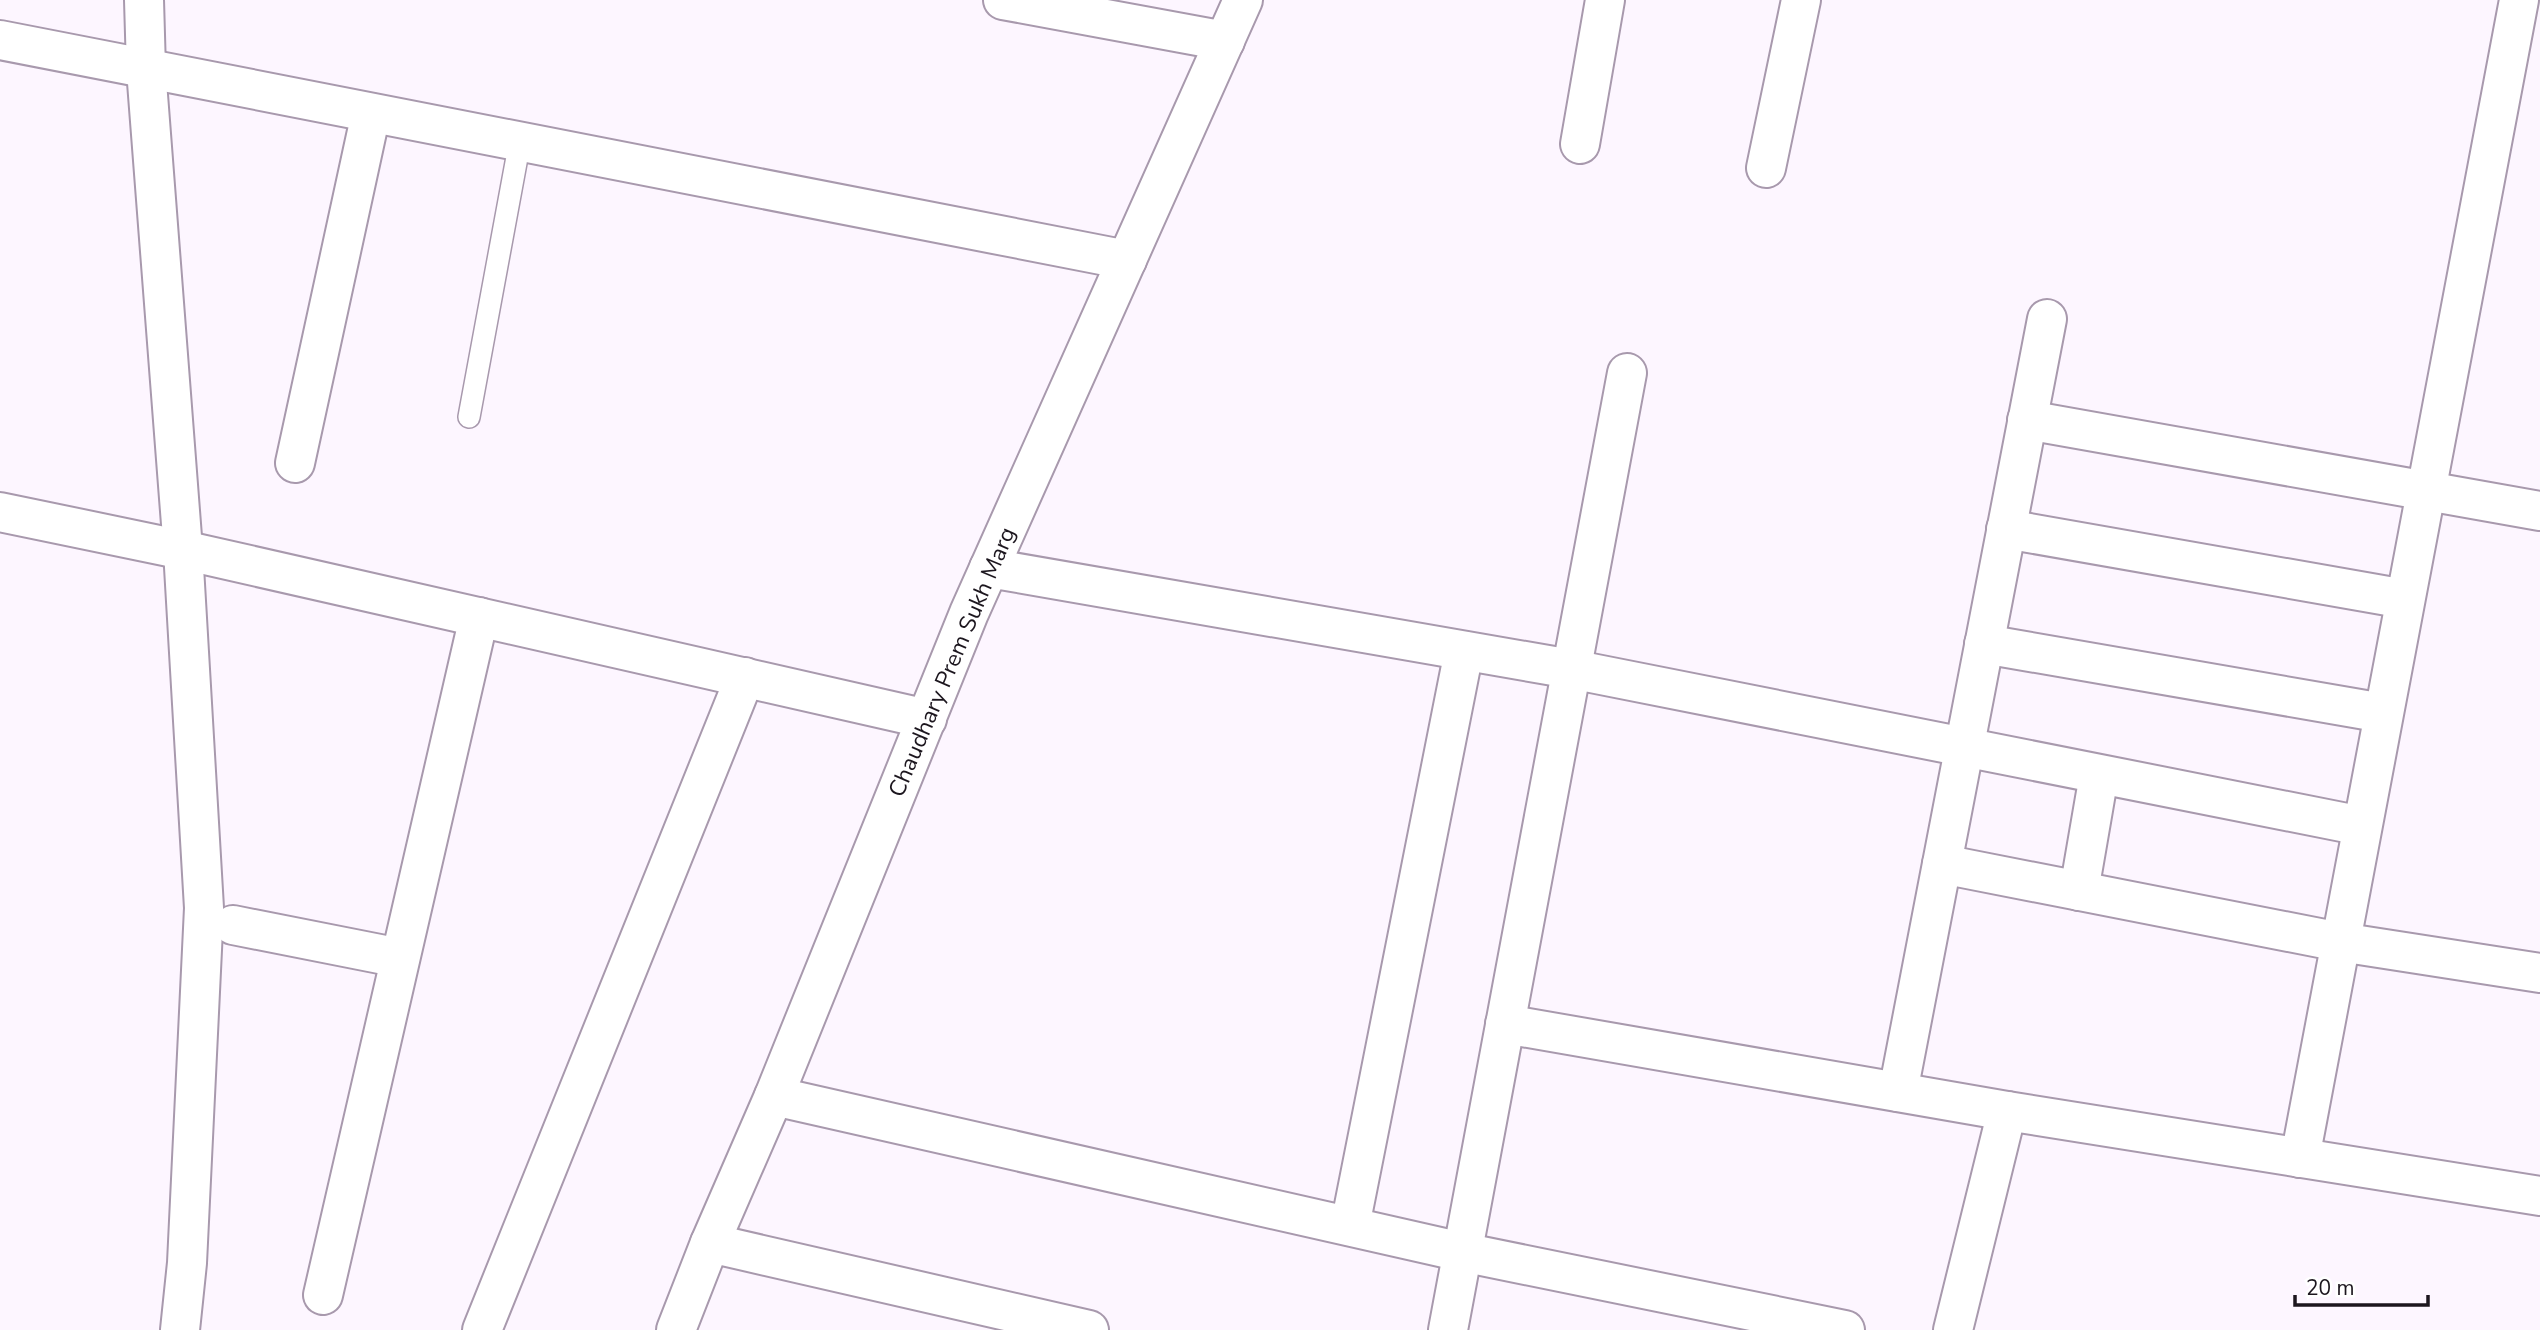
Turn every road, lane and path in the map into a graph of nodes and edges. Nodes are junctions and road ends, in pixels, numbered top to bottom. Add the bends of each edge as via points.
1 (144, 0) edge
2 (1003, 0) edge
3 (1243, 0) edge
4 (1605, 0) edge
5 (1801, 0) edge
6 (2519, 0) edge
7 (0, 40) edge
8 (1225, 41) junction
9 (146, 69) junction
10 (371, 113) junction
11 (520, 141) junction
12 (1580, 144) dead end
13 (1766, 168) dead end
14 (1127, 260) junction
15 (2046, 319) dead end
16 (1627, 373) dead end
17 (470, 417) dead end
18 (2027, 420) junction
19 (295, 463) dead end
20 (2426, 490) junction
21 (2540, 511) edge
22 (0, 512) edge
23 (2006, 529) junction
24 (183, 550) junction
25 (989, 568) junction
26 (2405, 599) junction
27 (479, 617) junction
28 (1984, 644) junction
29 (1464, 651) junction
30 (1571, 669) junction
31 (745, 677) junction
32 (2383, 713) junction
33 (927, 719) junction
34 (1964, 748) junction
35 (2099, 775) junction
36 (2362, 826) junction
37 (1942, 864) junction
38 (2079, 891) junction
39 (233, 925) dead end
40 (2340, 942) junction
41 (400, 958) junction
42 (2540, 973) edge
43 (1505, 1024) junction
44 (1898, 1092) junction
45 (774, 1096) junction
46 (2007, 1111) junction
47 (2300, 1158) junction
48 (2540, 1196) edge
49 (1350, 1226) junction
50 (710, 1243) junction
51 (1462, 1252) junction
52 (323, 1295) dead end
53 (180, 1330) edge
54 (482, 1330) edge
55 (676, 1330) edge
56 (1089, 1330) edge
57 (1448, 1330) edge
58 (1845, 1330) edge
59 (1954, 1330) edge

1 - 9 street
2 - 8 street
3 - 8 street, Chaudhary Prem Sukh Marg
4 - 12 street
5 - 13 street
6 - 20 street
7 - 9 street
8 - 14 street, Chaudhary Prem Sukh Marg
9 - 10 street
9 - 24 street
10 - 11 street
10 - 19 street
11 - 14 street
11 - 17 lane
14 - 25 street, Chaudhary Prem Sukh Marg
15 - 18 street
16 - 30 street
18 - 20 street
18 - 23 street
20 - 21 street
20 - 26 street
22 - 24 street
23 - 26 street
23 - 28 street
24 - 27 street
24 - 53 street via 204,908
25 - 29 street
25 - 33 street, Chaudhary Prem Sukh Marg
26 - 32 street
27 - 31 street
27 - 41 street
28 - 32 street
28 - 34 street
29 - 30 street
29 - 49 street
30 - 34 street
30 - 43 street
31 - 33 street
31 - 54 street
32 - 36 street
33 - 45 street, Chaudhary Prem Sukh Marg
34 - 35 street
34 - 37 street
35 - 36 street
35 - 38 street
36 - 40 street
37 - 38 street
37 - 44 street
38 - 40 street
39 - 41 street
40 - 42 street
40 - 47 street
41 - 52 street
43 - 44 street
43 - 51 street
44 - 46 street
45 - 49 street
45 - 50 street, Chaudhary Prem Sukh Marg
46 - 47 street
46 - 59 street
47 - 48 street
49 - 51 street
50 - 55 street, Chaudhary Prem Sukh Marg
50 - 56 street
51 - 57 street
51 - 58 street

